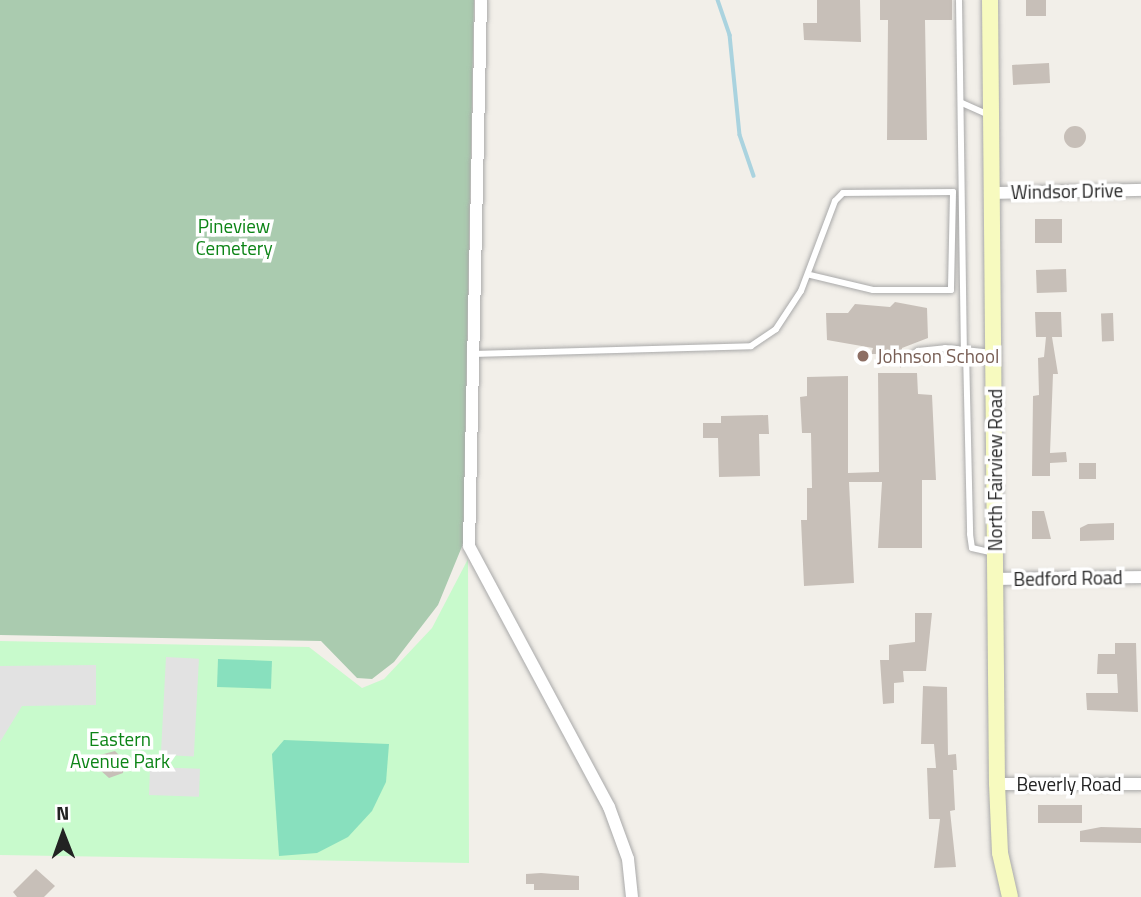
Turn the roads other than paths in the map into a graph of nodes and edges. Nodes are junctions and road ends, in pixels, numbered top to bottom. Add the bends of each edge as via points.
1 (481, 0) edge
2 (959, 0) edge
3 (990, 0) edge
4 (962, 103) junction
5 (992, 116) junction
6 (1141, 190) edge
7 (994, 192) junction
8 (810, 275) junction
9 (965, 351) junction
10 (995, 353) junction
11 (473, 354) junction
12 (908, 359) dead end
13 (996, 554) junction
14 (1141, 577) edge
15 (996, 579) junction
16 (1141, 783) edge
17 (997, 784) junction
18 (632, 897) edge
19 (1010, 897) edge

1 - 11 street
2 - 4 lane
3 - 5 main road, North Fairview Road
4 - 5 lane
4 - 9 lane
5 - 7 main road, North Fairview Road
6 - 7 street, Windsor Drive
7 - 10 main road, North Fairview Road
8 - 8 lane via 873,290 951,290 953,192 843,193 835,201
8 - 11 lane via 776,329 751,346
9 - 10 lane
9 - 12 lane via 918,351
9 - 13 lane via 972,548
10 - 13 main road, North Fairview Road
11 - 18 street via 469,546 608,807 628,859
13 - 15 main road, North Fairview Road
14 - 15 street, Bedford Road
15 - 17 main road, North Fairview Road
16 - 17 street, Beverly Road
17 - 19 main road, North Fairview Road via 1000,853

